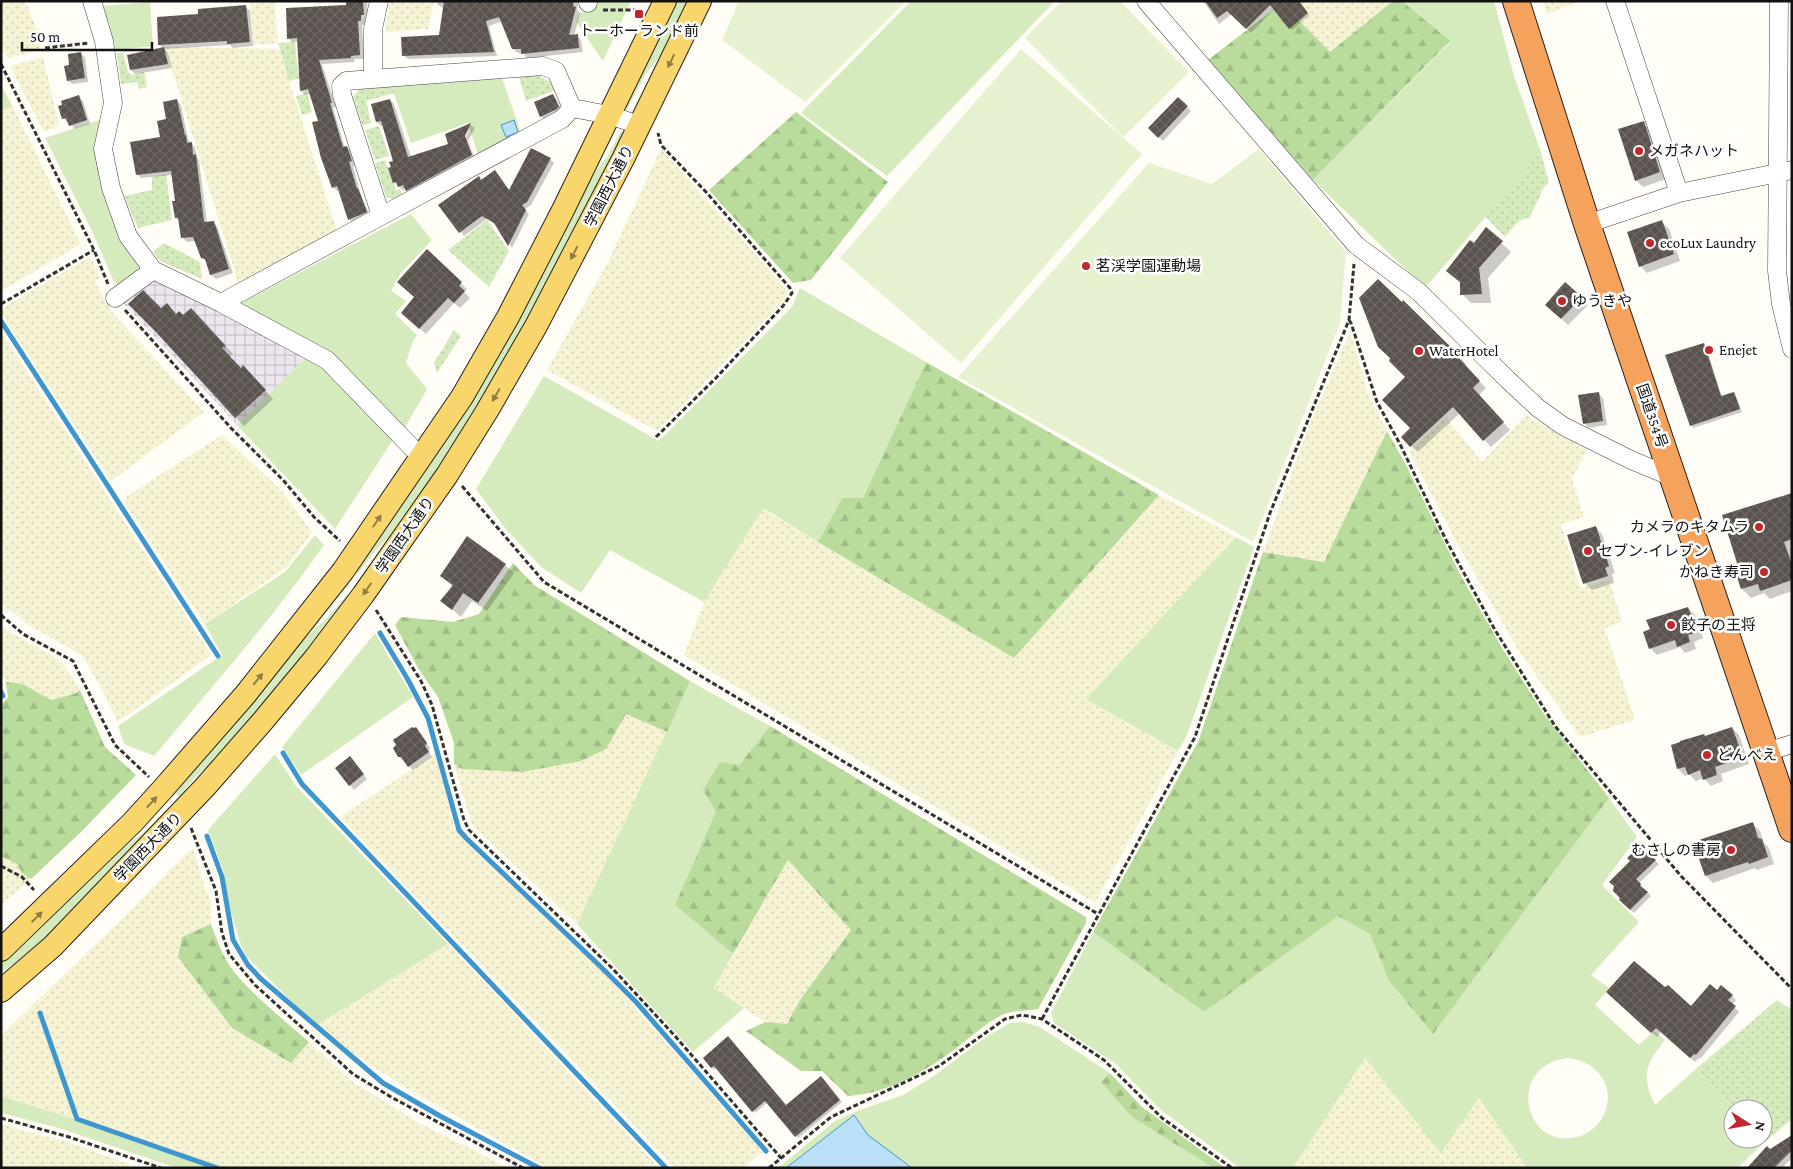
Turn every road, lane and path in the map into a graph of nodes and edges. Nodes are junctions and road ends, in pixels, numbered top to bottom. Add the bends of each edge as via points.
1 (92, 1) edge
2 (379, 1) edge
3 (665, 1) edge
4 (700, 1) edge
5 (1146, 1) edge
6 (1516, 1) edge
7 (1615, 1) edge
8 (1780, 1) edge
9 (588, 2) edge
10 (637, 10) dead end
11 (104, 41) junction
12 (45, 48) dead end
13 (1, 64) edge
14 (373, 78) junction
15 (572, 108) junction
16 (609, 115) junction
17 (649, 129) junction
18 (1786, 171) edge
19 (1679, 193) junction
20 (381, 216) junction
21 (1587, 224) junction
22 (1356, 245) junction
23 (94, 250) junction
24 (153, 270) junction
25 (115, 298) junction
26 (221, 302) junction
27 (1, 304) edge
28 (1349, 320) junction
29 (1792, 349) edge
30 (656, 437) dead end
31 (421, 457) junction
32 (447, 475) junction
33 (1672, 477) junction
34 (343, 570) junction
35 (363, 595) junction
36 (1, 615) edge
37 (1792, 744) edge
38 (1766, 752) junction
39 (162, 790) junction
40 (182, 812) junction
41 (1792, 829) edge
42 (1, 866) edge
43 (34, 890) dead end
44 (1098, 914) junction
45 (1, 950) edge
46 (1792, 989) edge
47 (1, 991) edge
48 (1042, 1019) junction
49 (1, 1118) edge
50 (781, 1158) junction
51 (161, 1168) edge
52 (523, 1168) edge
53 (769, 1168) edge
54 (1232, 1168) edge

1 - 11 street
2 - 14 street via 373,29
3 - 16 main road, 学園西大通り
4 -> 17 main road, 学園西大通り
5 - 22 street
6 - 21 highway, 国道354号
7 - 19 street
8 - 18 street
9 - 10 path via 596,10
11 - 12 path
11 - 24 street via 113,103 104,157 128,236
13 - 23 path
14 - 15 street via 543,66 556,71
14 - 20 street via 346,81 341,86
15 - 16 street
15 - 20 street via 562,119
16 - 17 street
16 - 31 main road, 学園西大通り via 508,317 462,397
17 - 30 path via 792,293 715,379
17 -> 32 main road, 学園西大通り
18 - 19 street
18 - 29 street via 1777,271
19 - 21 street
20 - 26 street
21 - 33 highway, 国道354号
22 - 28 path
22 - 33 street via 1419,292 1538,408 1563,426
23 - 25 path
23 - 27 path
24 - 25 street
24 - 26 street
25 - 34 path via 231,428 284,481 314,518 343,544
26 - 31 street via 327,360
28 - 44 path via 1270,513 1195,737
28 - 46 path via 1377,402 1446,540 1555,726 1681,876
34 -> 31 main road, 学園西大通り
32 -> 35 main road, 学園西大通り
32 - 44 path via 465,488 544,582
33 - 38 highway, 国道354号
39 -> 34 main road, 学園西大通り via 245,694
35 - 40 main road, 学園西大通り via 262,722
35 - 50 path via 390,631 432,705 469,830 613,969
36 - 39 path via 23,634 73,661 115,745
37 - 38 street
38 - 41 highway, 国道354号
45 -> 39 main road, 学園西大通り
40 - 47 main road, 学園西大通り via 53,946
40 - 52 path via 193,831 216,891 222,933 229,954 255,985 353,1074
42 - 43 path via 22,877
44 - 48 path
48 - 50 path via 1022,1015 1005,1019 939,1066 832,1117
48 - 54 path via 1104,1060 1162,1118
49 - 51 path
50 - 53 path

